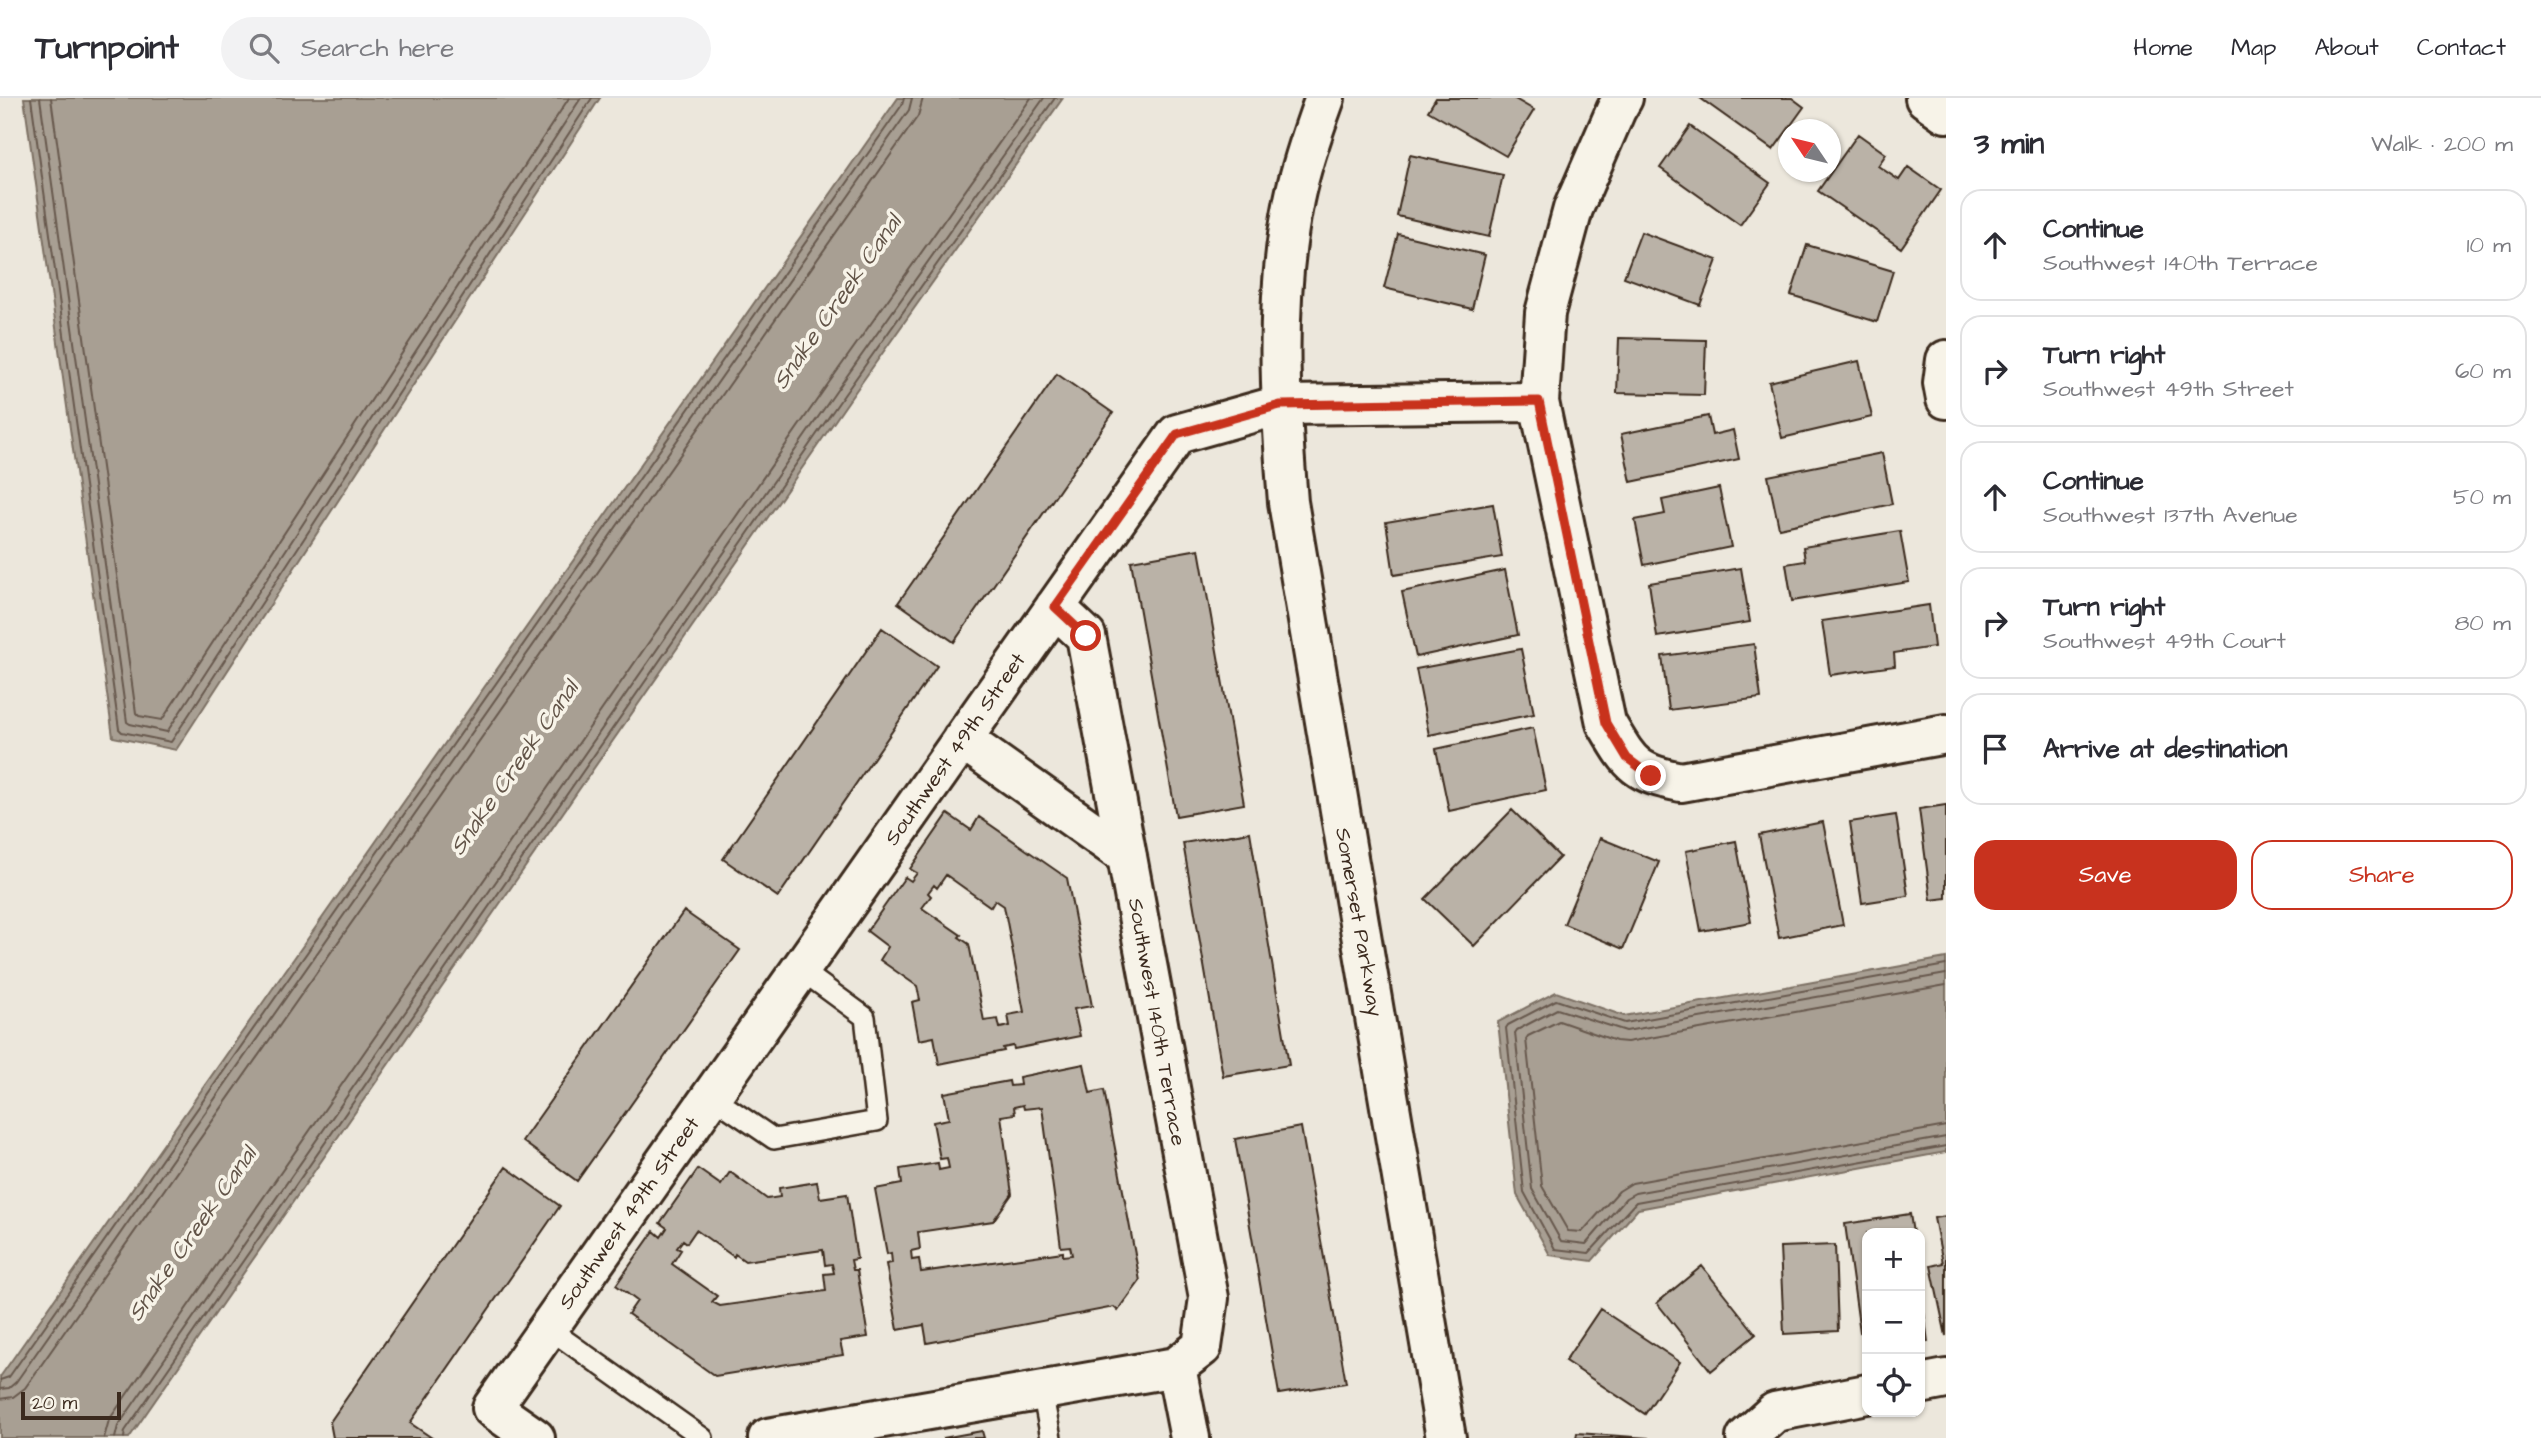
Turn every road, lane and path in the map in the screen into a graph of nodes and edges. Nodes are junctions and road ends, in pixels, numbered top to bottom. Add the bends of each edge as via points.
1 (1325, 98) edge
2 (1623, 98) edge
3 (1925, 98) edge
4 (1946, 113) edge
5 (1946, 360) edge
6 (1946, 399) edge
7 (1539, 401) junction
8 (1280, 405) junction
9 (1055, 607) junction
10 (1946, 734) edge
11 (962, 739) junction
12 (1127, 856) junction
13 (801, 970) junction
14 (711, 1097) junction
15 (548, 1328) junction
16 (1176, 1367) junction
17 (1946, 1379) edge
18 (1925, 1383) edge
19 (1042, 1391) junction
20 (1862, 1395) edge
21 (1746, 1436) edge
22 (535, 1438) edge
23 (703, 1438) edge
24 (768, 1438) edge
25 (1051, 1438) edge
26 (1190, 1438) edge
27 (1446, 1438) edge

1 - 8 street via 1294,200 1282,293
2 - 7 street via 1573,209 1545,313
3 - 4 street
5 - 6 street
7 - 8 street, Southwest 49th Street
7 - 10 street via 1606,723 1627,758 1651,776 1681,782
8 - 9 street, Southwest 49th Street via 1177,434
8 - 27 street, Somerset Parkway via 1288,502
9 - 11 street, Southwest 49th Street
9 - 12 street, Southwest 140th Terrace via 1086,636
11 - 12 street
11 - 13 street, Southwest 49th Street
12 - 16 street, Southwest 140th Terrace via 1209,1298 1202,1347
13 - 14 street, Southwest 49th Street
13 - 14 lane via 865,1017 877,1121 774,1139
14 - 15 street, Southwest 49th Street
15 - 22 street, Southwest 49th Street via 492,1408
15 - 23 lane
16 - 19 street
16 - 26 street
17 - 18 street
19 - 24 street
19 - 25 lane
20 - 21 street via 1775,1412

